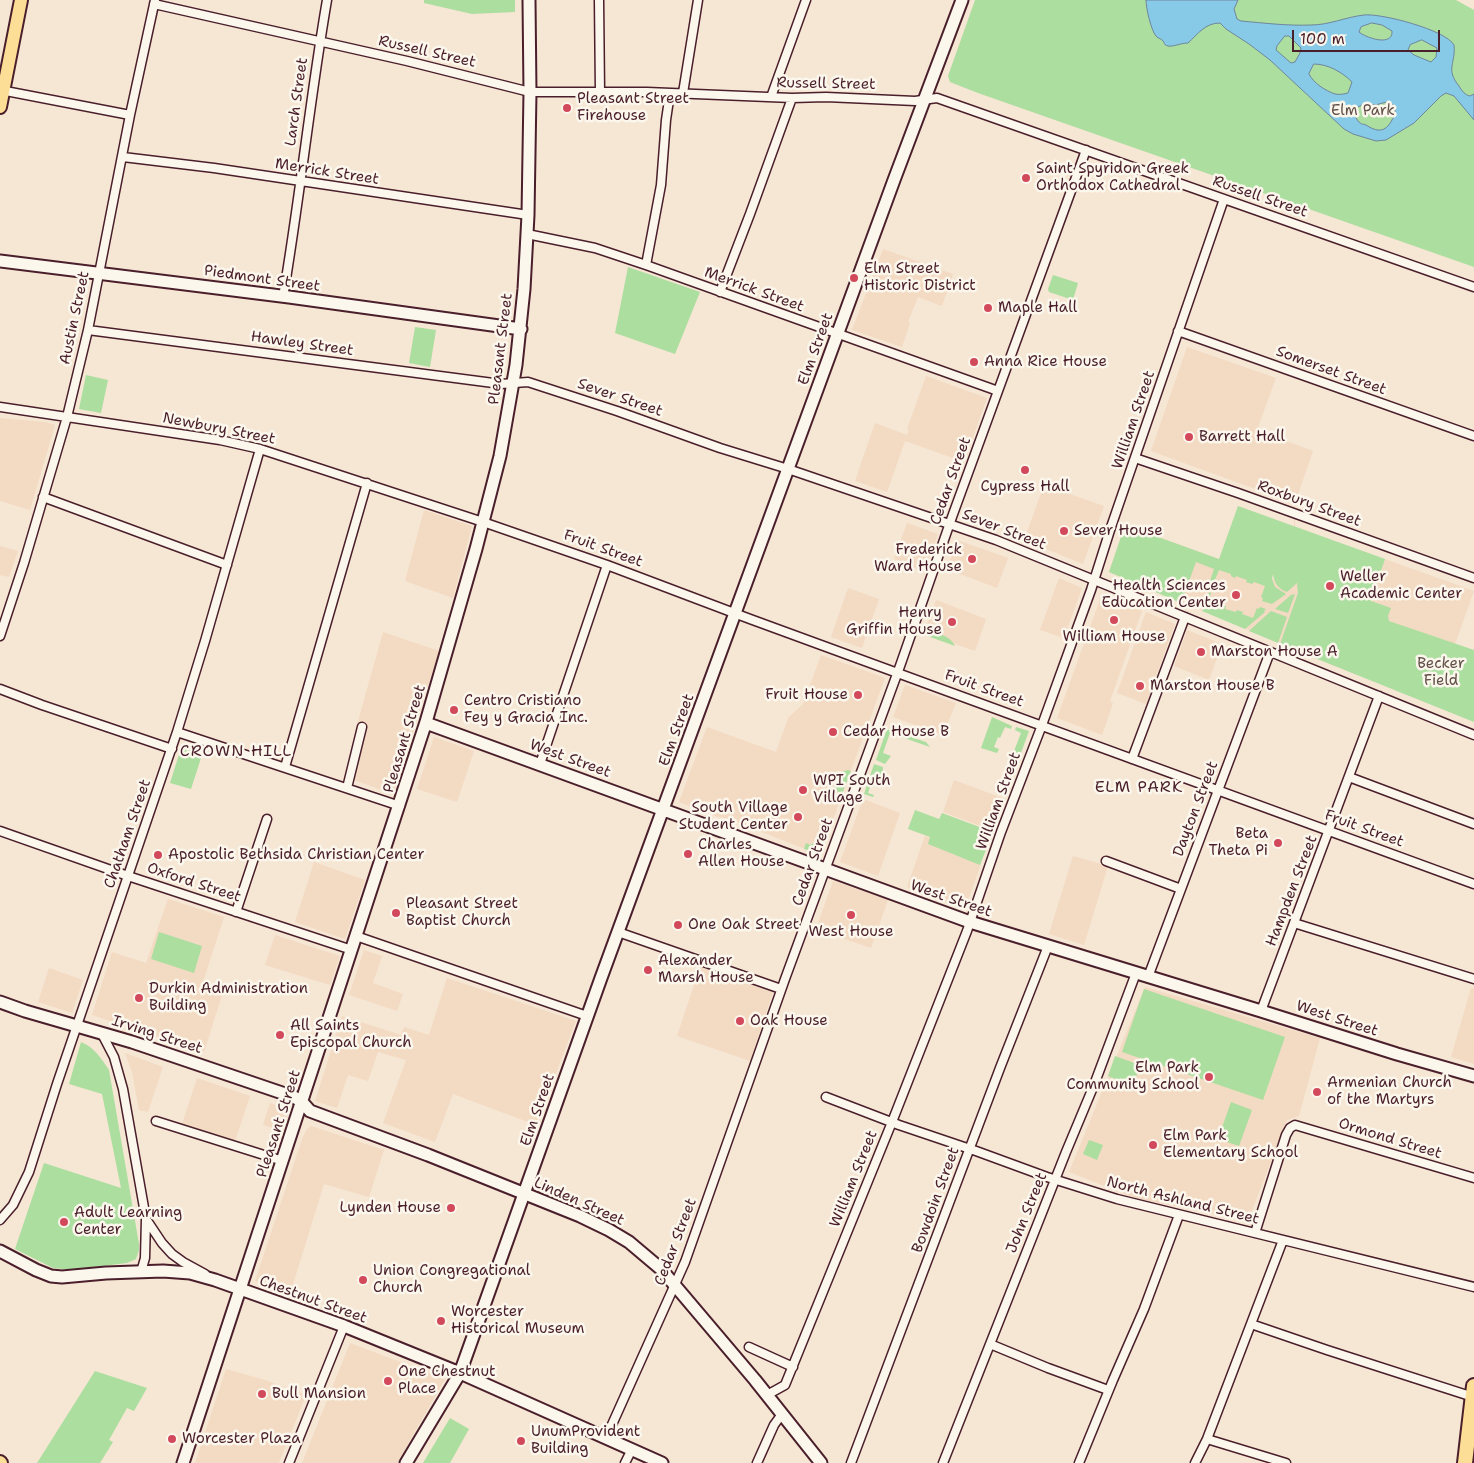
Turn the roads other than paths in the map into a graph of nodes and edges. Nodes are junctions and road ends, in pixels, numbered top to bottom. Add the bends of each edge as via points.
1 (21, 0) edge
2 (327, 0) edge
3 (529, 0) edge
4 (599, 0) edge
5 (698, 0) edge
6 (806, 0) edge
7 (962, 0) edge
8 (155, 2) edge
9 (320, 42) junction
10 (2, 90) edge
11 (530, 92) junction
12 (600, 92) junction
13 (670, 93) junction
14 (683, 93) junction
15 (771, 97) junction
16 (792, 98) junction
17 (925, 99) junction
18 (0, 107) edge
19 (130, 116) junction
20 (1086, 150) junction
21 (122, 157) junction
22 (300, 182) junction
23 (1224, 199) junction
24 (528, 215) junction
25 (527, 234) junction
26 (0, 261) edge
27 (646, 265) junction
28 (98, 274) junction
29 (1474, 287) edge
30 (720, 292) junction
31 (283, 297) junction
32 (521, 329) junction
33 (88, 330) junction
34 (1178, 331) junction
35 (837, 334) junction
36 (513, 383) junction
37 (998, 391) junction
38 (0, 407) edge
39 (67, 417) junction
40 (1474, 436) edge
41 (260, 449) junction
42 (1135, 458) junction
43 (788, 469) junction
44 (367, 484) junction
45 (43, 497) junction
46 (483, 522) junction
47 (950, 524) junction
48 (227, 565) junction
49 (607, 565) junction
50 (1474, 578) edge
51 (1093, 580) junction
52 (735, 613) junction
53 (1185, 617) junction
54 (0, 636) edge
55 (1270, 652) junction
56 (898, 672) junction
57 (0, 689) edge
58 (1379, 696) junction
59 (426, 723) junction
60 (1042, 725) junction
61 (362, 727) dead end
62 (177, 732) junction
63 (1474, 735) edge
64 (172, 749) junction
65 (1132, 759) junction
66 (540, 764) junction
67 (285, 767) junction
68 (1349, 777) junction
69 (347, 788) junction
70 (1218, 790) junction
71 (400, 806) junction
72 (664, 809) junction
73 (267, 819) dead end
74 (1474, 824) edge
75 (1329, 830) junction
76 (0, 831) edge
77 (1106, 861) dead end
78 (826, 869) junction
79 (128, 876) junction
80 (1474, 884) edge
81 (1181, 889) junction
82 (236, 912) junction
83 (970, 922) junction
84 (1294, 922) junction
85 (618, 932) junction
86 (356, 936) junction
87 (1048, 946) junction
88 (352, 950) junction
89 (1136, 973) junction
90 (1148, 977) junction
91 (1474, 979) edge
92 (781, 989) junction
93 (0, 1002) edge
94 (1262, 1011) junction
95 (587, 1016) junction
96 (77, 1026) junction
97 (102, 1034) junction
98 (1474, 1076) edge
99 (826, 1098) dead end
100 (302, 1102) junction
101 (156, 1121) dead end
102 (892, 1122) junction
103 (970, 1149) junction
104 (283, 1161) junction
105 (1474, 1178) edge
106 (1056, 1179) junction
107 (525, 1194) junction
108 (1179, 1214) junction
109 (146, 1219) junction
110 (0, 1220) edge
111 (1255, 1233) junction
112 (1283, 1240) junction
113 (0, 1251) edge
114 (141, 1272) junction
115 (215, 1280) junction
116 (675, 1285) junction
117 (1474, 1287) edge
118 (240, 1289) junction
119 (1251, 1324) junction
120 (344, 1326) junction
121 (990, 1344) junction
122 (748, 1347) dead end
123 (793, 1367) junction
124 (460, 1373) junction
125 (1108, 1390) junction
126 (1473, 1392) edge
127 (767, 1395) junction
128 (782, 1414) junction
129 (606, 1438) junction
130 (1207, 1439) junction
131 (632, 1450) junction
132 (184, 1463) edge
133 (289, 1463) edge
134 (406, 1463) edge
135 (625, 1463) edge
136 (662, 1463) edge
137 (757, 1463) edge
138 (821, 1463) edge
139 (851, 1463) edge
140 (943, 1463) edge
141 (1079, 1463) edge
142 (1195, 1463) edge
143 (1286, 1463) edge
144 (1465, 1463) edge

1 - 10 main road
2 - 9 street, Larch Street
3 - 11 main road, Pleasant Street
4 - 12 street
5 - 14 street
6 - 15 street
7 - 17 main road, Elm Street
8 - 9 street, Russell Street
8 - 19 street, Austin Street
9 - 11 street, Russell Street
9 - 22 street, Larch Street
10 - 18 main road
10 - 19 street
11 - 12 street, Russell Street
11 - 24 main road, Pleasant Street
12 - 13 street, Russell Street
13 - 14 street, Russell Street
13 - 27 street via 661,185
14 - 15 street, Russell Street
15 - 16 street, Russell Street
16 - 17 street, Russell Street
16 - 30 street
17 - 20 street, Russell Street via 937,98
17 - 35 main road, Elm Street
19 - 21 street, Austin Street
20 - 23 street, Russell Street
20 - 37 street, Cedar Street
21 - 22 street, Merrick Street
21 - 28 street, Austin Street
22 - 24 street, Merrick Street
22 - 31 street, Larch Street
23 - 29 street, Russell Street
23 - 34 street, William Street
24 - 25 main road, Pleasant Street
25 - 27 street, Merrick Street via 595,248
25 - 32 main road, Pleasant Street
26 - 28 main road, Piedmont Street
27 - 30 street, Merrick Street
28 - 31 main road, Piedmont Street
28 - 33 street, Austin Street
30 - 35 street, Merrick Street
31 - 32 main road, Piedmont Street
32 - 36 main road, Pleasant Street
33 - 36 street, Hawley Street
33 - 39 street, Austin Street
34 - 40 street, Somerset Street
34 - 42 street, William Street
35 - 37 street, Merrick Street
35 - 43 main road, Elm Street
36 - 43 street, Sever Street via 528,382
36 - 46 main road, Pleasant Street via 500,456
37 - 47 street, Cedar Street
38 - 39 street, Newbury Street
39 - 41 street, Newbury Street
39 - 45 street, Austin Street
41 - 44 street, Newbury Street
41 - 48 street, Chatham Street
42 - 50 street, Roxbury Street
42 - 51 street, William Street
43 - 47 street, Sever Street
43 - 52 main road, Elm Street
44 - 46 street, Newbury Street
44 - 67 street
45 - 48 street
45 - 54 street, Austin Street
46 - 49 street, Fruit Street
46 - 59 main road, Pleasant Street
47 - 51 street, Sever Street
47 - 56 street, Cedar Street
48 - 62 street, Chatham Street
49 - 52 street, Fruit Street
49 - 66 street
51 - 53 street, Sever Street
51 - 60 street, William Street
52 - 56 street, Fruit Street
52 - 72 main road, Elm Street
53 - 55 street, Sever Street
53 - 65 street
55 - 58 street, Sever Street
55 - 70 street, Dayton Street
56 - 60 street, Fruit Street
56 - 78 street, Cedar Street
57 - 64 street
58 - 63 street, Sever Street
58 - 68 street, Hampden Street
59 - 66 main road, West Street
59 - 71 main road, Pleasant Street
60 - 65 street, Fruit Street
60 - 83 street, William Street
61 - 69 street
62 - 64 street, Chatham Street
62 - 67 street
64 - 79 street, Chatham Street
65 - 70 street, Fruit Street
66 - 72 main road, West Street
67 - 69 street
68 - 74 street
68 - 75 street, Hampden Street
69 - 71 street
70 - 75 street, Fruit Street
70 - 81 street, Dayton Street
71 - 86 main road, Pleasant Street
72 - 78 main road, West Street
72 - 85 main road, Elm Street
73 - 82 street
75 - 80 street, Fruit Street
75 - 84 street, Hampden Street
76 - 79 street, Oxford Street
77 - 81 street
78 - 83 main road, West Street
78 - 92 street, Cedar Street
79 - 82 street, Oxford Street
79 - 96 street, Chatham Street
81 - 90 street, Dayton Street
82 - 88 street, Oxford Street
83 - 87 main road, West Street
83 - 102 street, William Street
84 - 91 street
84 - 94 street, Hampden Street
85 - 92 street
85 - 95 main road, Elm Street
86 - 88 main road, Pleasant Street
86 - 95 street
87 - 89 main road, West Street
87 - 103 street, Bowdoin Street
88 - 100 main road, Pleasant Street
89 - 90 main road, West Street
89 - 106 street, John Street
90 - 94 main road, West Street
92 - 116 street, Cedar Street via 686,1262
93 - 96 main road, Irving Street
94 - 98 main road, West Street
95 - 107 main road, Elm Street
96 - 97 main road, Irving Street
96 - 110 street, Chatham Street via 29,1172 13,1205
97 - 100 main road, Irving Street
97 - 109 street, Chestnut Street via 114,1058 123,1089
99 - 102 street, North Ashland Street
100 - 104 main road, Pleasant Street
100 - 107 main road, Linden Street via 310,1111
101 - 104 street
102 - 103 street, North Ashland Street
102 - 123 street, William Street
103 - 106 street, North Ashland Street
103 - 139 street, Bowdoin Street
104 - 118 main road, Pleasant Street
105 - 111 street, Ormond Street via 1295,1125 1286,1135
106 - 108 street, North Ashland Street
106 - 121 street, John Street
107 - 116 main road, Linden Street via 619,1236 646,1255
107 - 124 main road, Elm Street
108 - 111 street, North Ashland Street
108 - 125 street via 1144,1309
109 - 114 street
109 - 115 street, Chestnut Street via 172,1254
111 - 112 street, North Ashland Street
112 - 117 street, North Ashland Street
112 - 119 street
113 - 114 main road via 51,1276
114 - 115 main road via 163,1271
115 - 118 main road, Chestnut Street
116 - 127 main road, Linden Street
116 - 129 street, Cedar Street
118 - 120 main road, Chestnut Street
118 - 132 main road, Pleasant Street
119 - 126 street via 1327,1350
119 - 130 street
120 - 124 main road, Chestnut Street
120 - 133 street
121 - 125 street
121 - 140 street, John Street
122 - 123 street
123 - 127 street, William Street via 785,1385
124 - 129 main road, Chestnut Street
124 - 134 main road, Elm Street
125 - 141 street
126 - 144 highway
127 - 128 main road, Linden Street
128 - 137 street
128 - 138 main road, Linden Street
129 - 131 main road, Chestnut Street
130 - 142 street
130 - 143 street
131 - 135 street
131 - 136 main road, Chestnut Street

